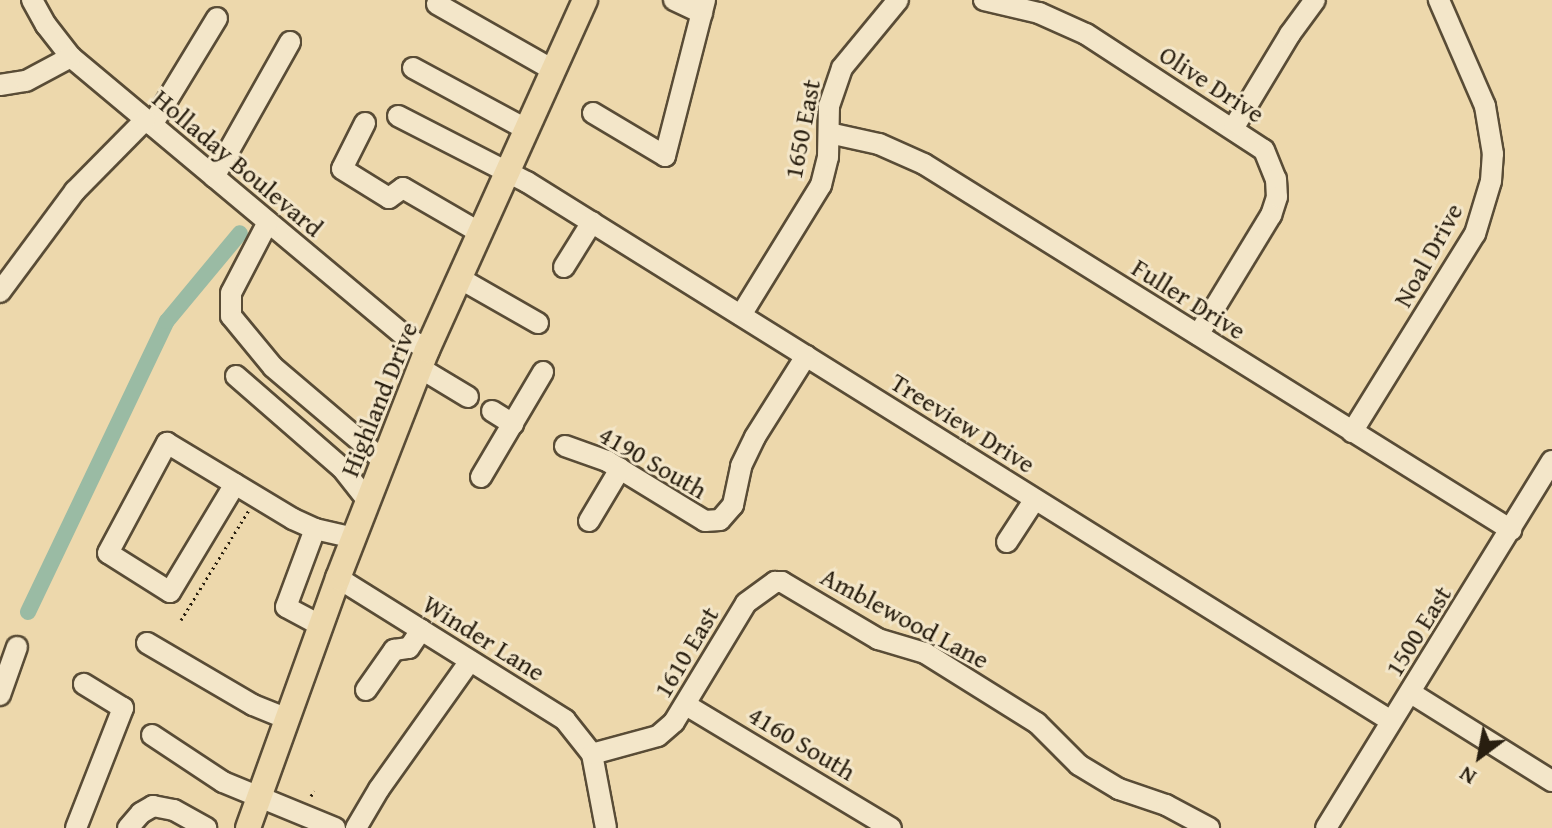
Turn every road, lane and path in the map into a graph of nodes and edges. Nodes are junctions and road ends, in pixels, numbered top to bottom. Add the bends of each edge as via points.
1 (32, 0) edge
2 (585, 0) edge
3 (674, 0) edge
4 (898, 0) edge
5 (984, 0) edge
6 (1315, 0) edge
7 (1439, 0) edge
8 (437, 4) dead end
9 (704, 6) edge
10 (217, 18) dead end
11 (290, 42) dead end
12 (71, 57) junction
13 (413, 68) dead end
14 (553, 70) junction
15 (0, 85) edge
16 (593, 113) dead end
17 (398, 116) dead end
18 (148, 123) junction
19 (365, 123) dead end
20 (1234, 127) junction
21 (526, 129) junction
22 (829, 133) junction
23 (506, 173) junction
24 (214, 177) junction
25 (268, 222) junction
26 (592, 222) junction
27 (479, 232) junction
28 (564, 267) dead end
29 (459, 278) junction
30 (0, 292) edge
31 (741, 315) junction
32 (538, 323) dead end
33 (1198, 335) junction
34 (806, 356) junction
35 (423, 359) junction
36 (543, 372) dead end
37 (236, 376) dead end
38 (468, 397) dead end
39 (492, 411) dead end
40 (513, 424) junction
41 (1352, 432) junction
42 (565, 446) dead end
43 (384, 461) junction
44 (1552, 461) edge
45 (620, 469) junction
46 (481, 477) dead end
47 (235, 484) junction
48 (1035, 499) junction
49 (368, 501) junction
50 (256, 507) dead end
51 (589, 521) dead end
52 (315, 529) junction
53 (1511, 530) junction
54 (353, 538) junction
55 (1007, 542) dead end
56 (338, 578) junction
57 (775, 582) joint
58 (181, 620) dead end
59 (320, 625) junction
60 (421, 630) junction
61 (147, 643) dead end
62 (17, 647) dead end
63 (470, 661) junction
64 (84, 684) dead end
65 (366, 690) dead end
66 (1411, 693) junction
67 (0, 695) edge
68 (686, 705) junction
69 (285, 718) junction
70 (1391, 721) junction
71 (152, 735) dead end
72 (592, 754) junction
73 (1552, 781) edge
74 (314, 791) dead end
75 (259, 796) junction
76 (311, 796) dead end
77 (76, 828) edge
78 (128, 828) edge
79 (206, 828) edge
80 (248, 828) edge
81 (335, 828) edge
82 (356, 828) edge
83 (606, 828) edge
84 (891, 828) edge
85 (1209, 828) edge
86 (1326, 828) edge

1 - 12 street, Holladay Boulevard
2 - 14 main road, Highland Drive
3 - 9 street
4 - 22 street, 1650 East via 842,68 829,106
5 - 20 street, Olive Drive via 1039,13 1086,34
6 - 20 street
7 - 41 street, Noal Drive via 1485,106 1493,154 1491,181 1475,234
8 - 14 street
9 - 16 street via 665,156
10 - 18 street
11 - 24 street
12 - 15 street via 26,81
12 - 18 street, Holladay Boulevard
13 - 21 street
14 - 21 main road, Highland Drive
17 - 23 street, Treeview Drive
18 - 24 street, Holladay Boulevard
18 - 30 street via 75,191
19 - 27 street via 342,169 389,198 403,188
20 - 33 street, Olive Drive via 1264,150 1277,197 1263,230
21 - 23 main road, Highland Drive
22 - 31 street, 1650 East via 825,172 816,194
22 - 33 street, Fuller Drive via 879,144 924,164
23 - 26 street, Treeview Drive
23 - 27 main road, Highland Drive
24 - 25 street, Holladay Boulevard
25 - 35 street, Holladay Boulevard
25 - 43 street via 231,293 231,316 273,367
26 - 28 street
26 - 31 street, Treeview Drive
27 - 29 main road, Highland Drive
29 - 32 street
29 - 35 main road, Highland Drive
31 - 34 street, Treeview Drive
33 - 41 street, Fuller Drive
34 - 45 street, 4190 South via 746,454 729,512 716,521 698,518
34 - 48 street, Treeview Drive
35 - 38 street, Holladay Boulevard
35 - 43 main road, Highland Drive
36 - 40 street
37 - 49 street via 342,468
39 - 40 street
40 - 46 street
41 - 53 street, Fuller Drive
42 - 45 street, 4190 South
43 - 49 main road, Highland Drive
44 - 53 street, 1500 East
45 - 51 street
47 - 47 street via 167,443 108,553 170,592
47 - 52 street
48 - 55 street
48 - 70 street, Treeview Drive
49 - 54 main road, Highland Drive
50 - 58 path via 250,508
52 - 54 street
52 - 59 street via 286,607
53 - 66 street, 1500 East
54 - 56 main road, Highland Drive
56 - 59 main road, Highland Drive
56 - 60 street, Winder Lane
57 - 68 street, 1610 East via 738,614
57 - 85 street, Amblewood Lane via 791,586 878,639 925,653 1037,723 1092,773
59 - 69 main road, Highland Drive
60 - 63 street, Winder Lane
60 - 65 street via 409,648 394,650
61 - 69 street
62 - 67 street
63 - 72 street, Winder Lane via 565,720
63 - 82 street
64 - 77 street via 123,708
66 - 70 street, 1500 East
66 - 73 street
68 - 72 street, 1610 East via 658,736
68 - 84 street, 4160 South
69 - 75 main road, Highland Drive
70 - 86 street, 1500 East
71 - 75 street via 223,782
72 - 83 street
74 - 76 path
75 - 80 main road, Highland Drive
75 - 81 street
78 - 79 street via 153,806 174,810

